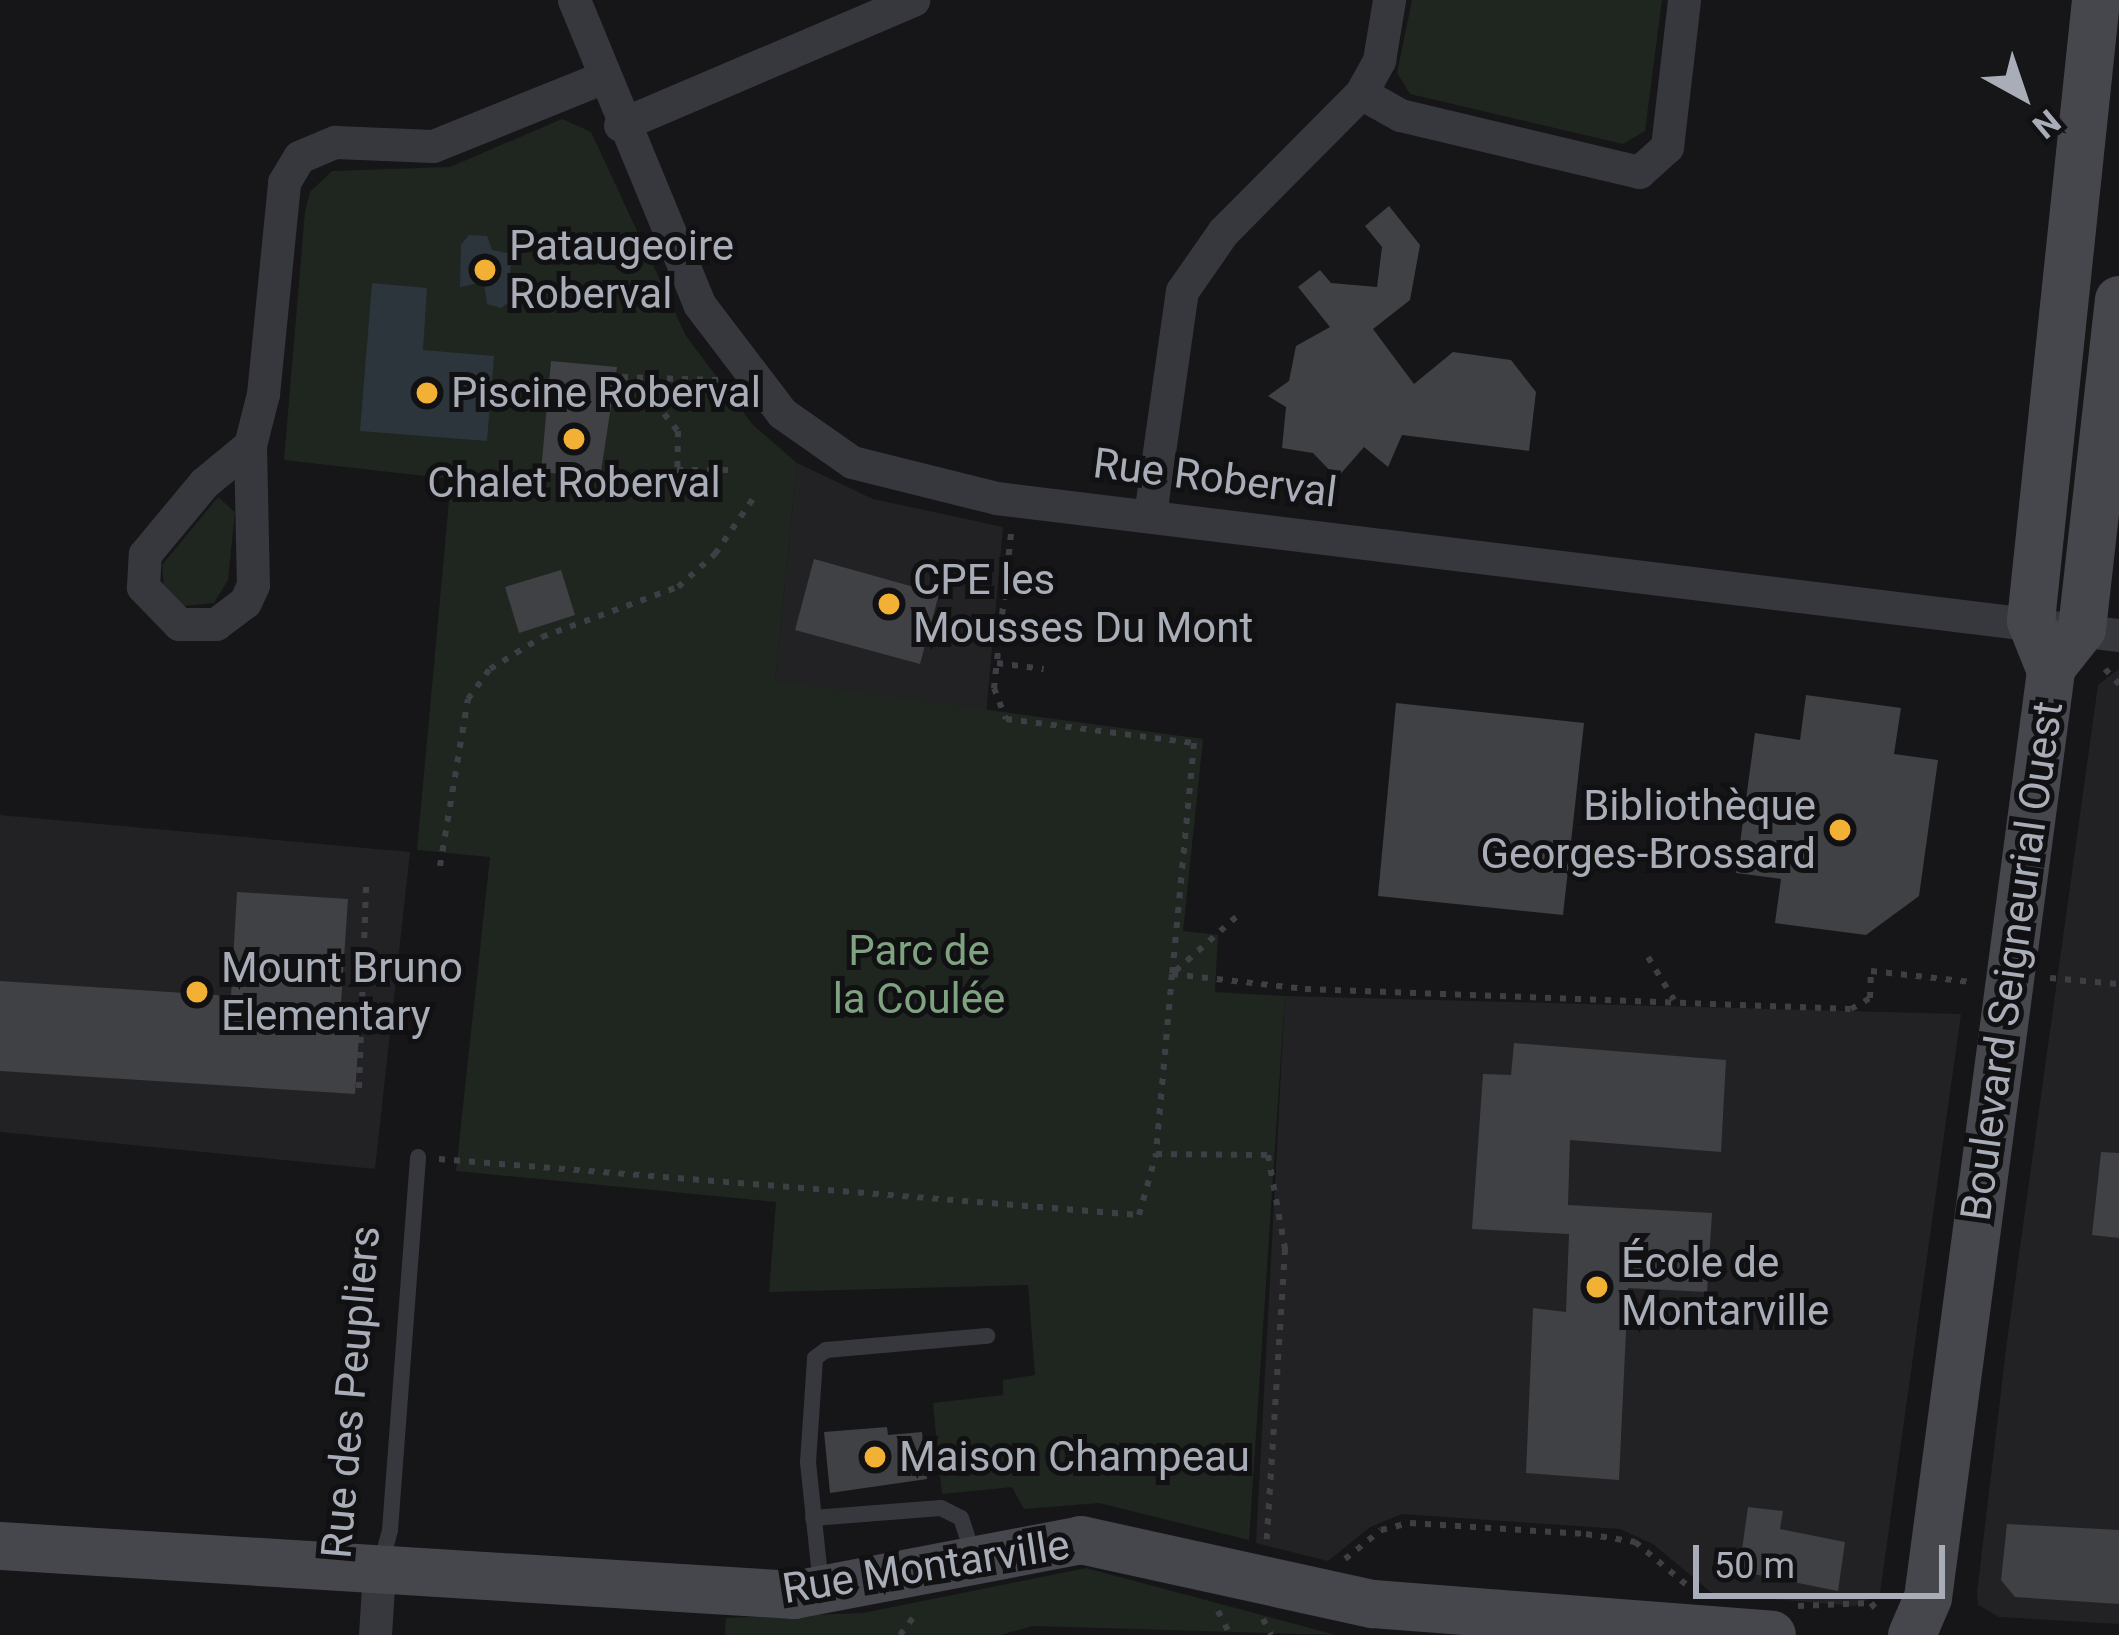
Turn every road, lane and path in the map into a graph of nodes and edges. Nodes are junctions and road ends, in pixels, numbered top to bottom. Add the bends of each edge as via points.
1 (574, 0) edge
2 (913, 0) edge
3 (1389, 0) edge
4 (1684, 0) edge
5 (2096, 0) edge
6 (601, 78) junction
7 (1361, 94) junction
8 (620, 125) junction
9 (2119, 300) edge
10 (622, 376) dead end
11 (653, 378) junction
12 (680, 380) dead end
13 (250, 446) junction
14 (728, 470) dead end
15 (758, 493) dead end
16 (1016, 500) junction
17 (1150, 515) junction
18 (2031, 621) junction
19 (2102, 644) edge
20 (997, 663) junction
21 (2051, 668) junction
22 (1044, 669) dead end
23 (2119, 684) edge
24 (440, 866) dead end
25 (366, 883) dead end
26 (1236, 917) dead end
27 (1648, 957) dead end
28 (1172, 974) junction
29 (2035, 979) junction
30 (2119, 984) edge
31 (1675, 1000) junction
32 (359, 1088) dead end
33 (1156, 1154) junction
34 (418, 1157) joint
35 (986, 1336) dead end
36 (813, 1518) junction
37 (0, 1546) edge
38 (1266, 1554) dead end
39 (975, 1558) junction
40 (379, 1571) junction
41 (822, 1593) junction
42 (1371, 1620) edge
43 (375, 1635) edge
44 (1772, 1635) edge
45 (1912, 1635) edge

1 - 6 street, Rue Roberval
2 - 8 street
3 - 7 street via 1379,60
4 - 7 street via 1666,147 1639,172 1400,115
5 - 18 street, Boulevard Seigneurial Ouest
6 - 8 street, Rue Roberval
6 - 13 street via 433,146 325,143 292,165
7 - 17 street via 1189,276 1170,336
8 - 16 street, Rue Roberval via 699,304 801,432 881,473
9 - 19 street
10 - 11 path
11 - 12 path
11 - 14 path via 657,407 678,430 677,470
13 - 13 street via 204,484 145,554 142,586 179,624 216,624 253,585
15 - 24 path via 715,554 678,587 542,638 490,669 465,711
16 - 17 street, Rue Roberval
16 - 20 path
17 - 18 street, Rue Roberval
18 - 19 street, Rue Roberval
18 - 21 street, Boulevard Seigneurial Ouest
19 - 21 street
19 - 23 path
20 - 22 path
20 - 28 path via 994,688 1006,719 1194,743
21 - 29 street, Boulevard Seigneurial Ouest
25 - 32 path
26 - 28 path
27 - 31 path
28 - 31 path via 1305,989
28 - 33 path
29 - 30 path
29 - 31 path via 1871,971 1870,998 1851,1009
29 - 45 street, Boulevard Seigneurial Ouest via 1928,1598
33 - 34 path via 1138,1215
33 - 38 path via 1268,1155 1285,1249
34 - 40 lane, Rue des Peupliers via 390,1530
35 - 36 lane via 826,1350 815,1358
36 - 39 lane via 941,1508 961,1518
36 - 41 lane
37 - 40 street, Rue Montarville
39 - 41 street, Rue Montarville
39 - 42 street, Rue Montarville via 1048,1542 1113,1542
40 - 41 street, Rue Montarville
40 - 43 street, Rue des Peupliers
42 - 44 street, Rue Montarville

